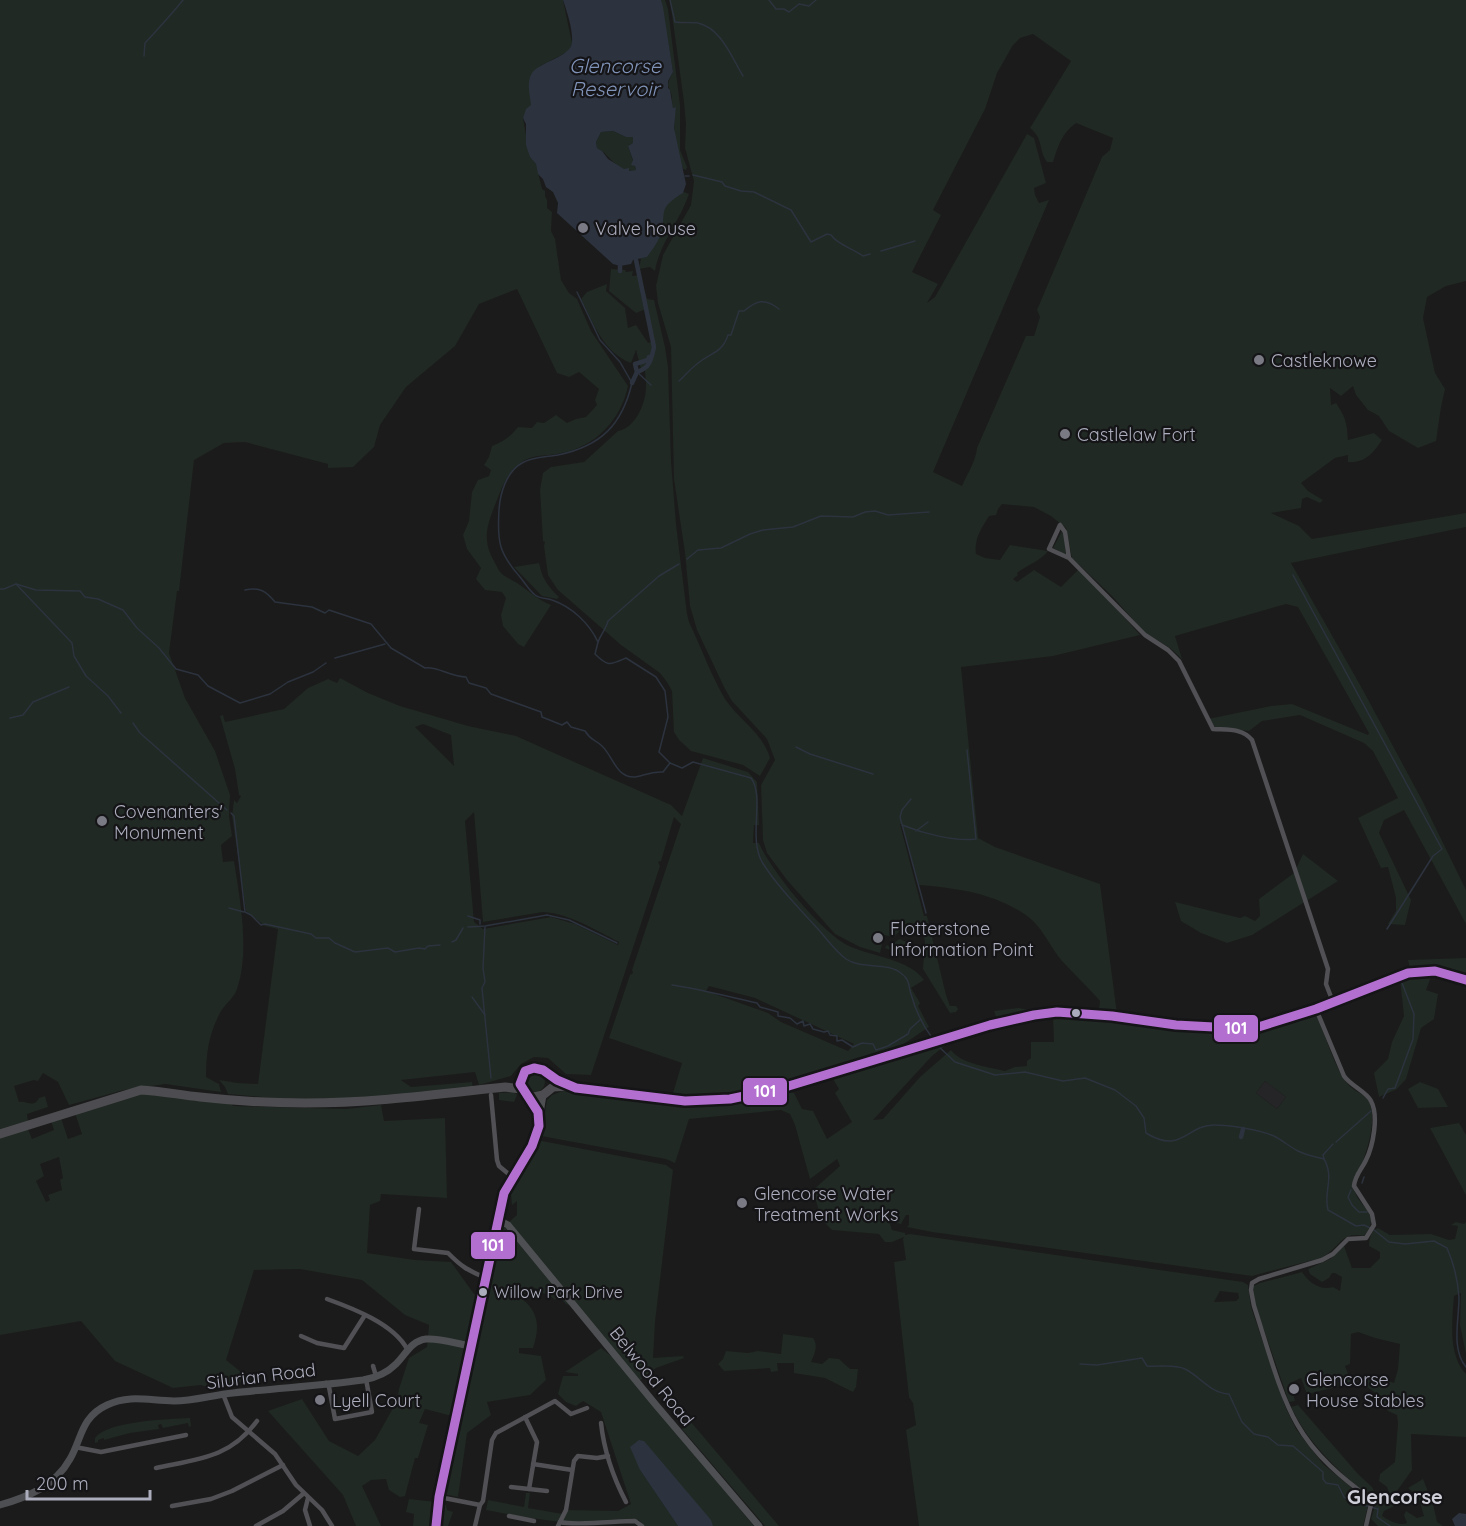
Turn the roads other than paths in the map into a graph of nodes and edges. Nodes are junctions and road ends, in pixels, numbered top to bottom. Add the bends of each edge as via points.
1 (1069, 558) junction
2 (1466, 980) edge
3 (1333, 1002) junction
4 (1316, 1009) junction
5 (546, 1074) junction
6 (569, 1086) junction
7 (523, 1088) junction
8 (545, 1092) junction
9 (491, 1095) dead end
10 (539, 1117) junction
11 (0, 1134) edge
12 (511, 1176) junction
13 (419, 1209) dead end
14 (499, 1220) junction
15 (486, 1278) junction
16 (327, 1299) dead end
17 (365, 1316) junction
18 (301, 1336) dead end
19 (471, 1346) junction
20 (407, 1349) junction
21 (373, 1366) dead end
22 (376, 1376) junction
23 (366, 1379) junction
24 (326, 1383) junction
25 (223, 1394) junction
26 (587, 1408) dead end
27 (525, 1417) junction
28 (257, 1421) dead end
29 (601, 1423) dead end
30 (248, 1432) junction
31 (186, 1435) dead end
32 (75, 1447) junction
33 (608, 1456) junction
34 (533, 1464) junction
35 (283, 1465) junction
36 (156, 1468) dead end
37 (572, 1470) junction
38 (511, 1487) dead end
39 (529, 1489) junction
40 (547, 1491) dead end
41 (306, 1496) junction
42 (439, 1497) junction
43 (626, 1502) dead end
44 (0, 1505) edge
45 (480, 1505) junction
46 (172, 1506) dead end
47 (508, 1516) dead end
48 (520, 1518) junction
49 (534, 1521) dead end
50 (559, 1524) edge
51 (600, 1524) edge
52 (256, 1526) edge
53 (310, 1526) edge
54 (332, 1526) edge
55 (436, 1526) edge
56 (476, 1526) edge
57 (519, 1526) edge
58 (642, 1526) edge
59 (759, 1526) edge
60 (1366, 1526) edge

1 - 1 street via 1065,532 1060,525 1049,549
1 - 3 street via 1145,635 1179,661 1213,729 1240,731 1252,740 1328,969 1326,984
2 - 3 highway via 1446,973 1415,972
3 - 4 highway
4 - 6 highway via 1240,1030 1057,1012 1007,1021 730,1100 685,1101
4 - 60 street via 1344,1076 1371,1101 1371,1147 1354,1186 1375,1222 1366,1238 1348,1239 1322,1260 1259,1280 1252,1283 1251,1290 1298,1426 1339,1475 1372,1500
5 - 6 highway
5 - 7 highway via 539,1068 525,1071
5 - 8 highway via 549,1082
6 - 8 highway via 559,1085
7 - 8 highway via 534,1097
7 - 10 street
7 - 11 highway via 304,1103 225,1100 141,1090
8 - 10 street
9 - 12 street via 496,1160
10 - 12 street via 536,1138
12 - 14 street
13 - 15 street via 414,1249 448,1253 458,1264
14 - 15 street
14 - 59 street, Belwood Road via 516,1234
15 - 19 street
16 - 17 street
17 - 18 street via 344,1348
17 - 20 street via 395,1335
19 - 20 street, Silurian Road via 425,1339
19 - 42 street
20 - 22 street, Silurian Road via 396,1365
21 - 22 street
22 - 23 street, Silurian Road
23 - 24 street, Silurian Road
23 - 24 street via 372,1412 335,1419
24 - 25 street, Silurian Road
25 - 30 street via 232,1417
25 - 32 street, Silurian Road via 175,1401 123,1399 95,1412
26 - 27 street via 571,1414 555,1401
27 - 34 street via 537,1438
27 - 45 street via 494,1436
28 - 30 street
29 - 33 street
30 - 35 street
30 - 36 street via 233,1445 204,1458
31 - 32 street via 101,1452
32 - 44 street, Silurian Road via 61,1472 38,1491
33 - 37 street via 578,1456
33 - 43 street
34 - 37 street
34 - 39 street
35 - 41 street
35 - 46 street via 211,1499
37 - 50 street via 566,1510
38 - 39 street
39 - 40 street
41 - 52 street
41 - 53 street
41 - 54 street
42 - 45 street
42 - 55 street
45 - 56 street
47 - 48 street
48 - 49 street
48 - 57 street
50 - 51 street
51 - 58 street via 635,1521

